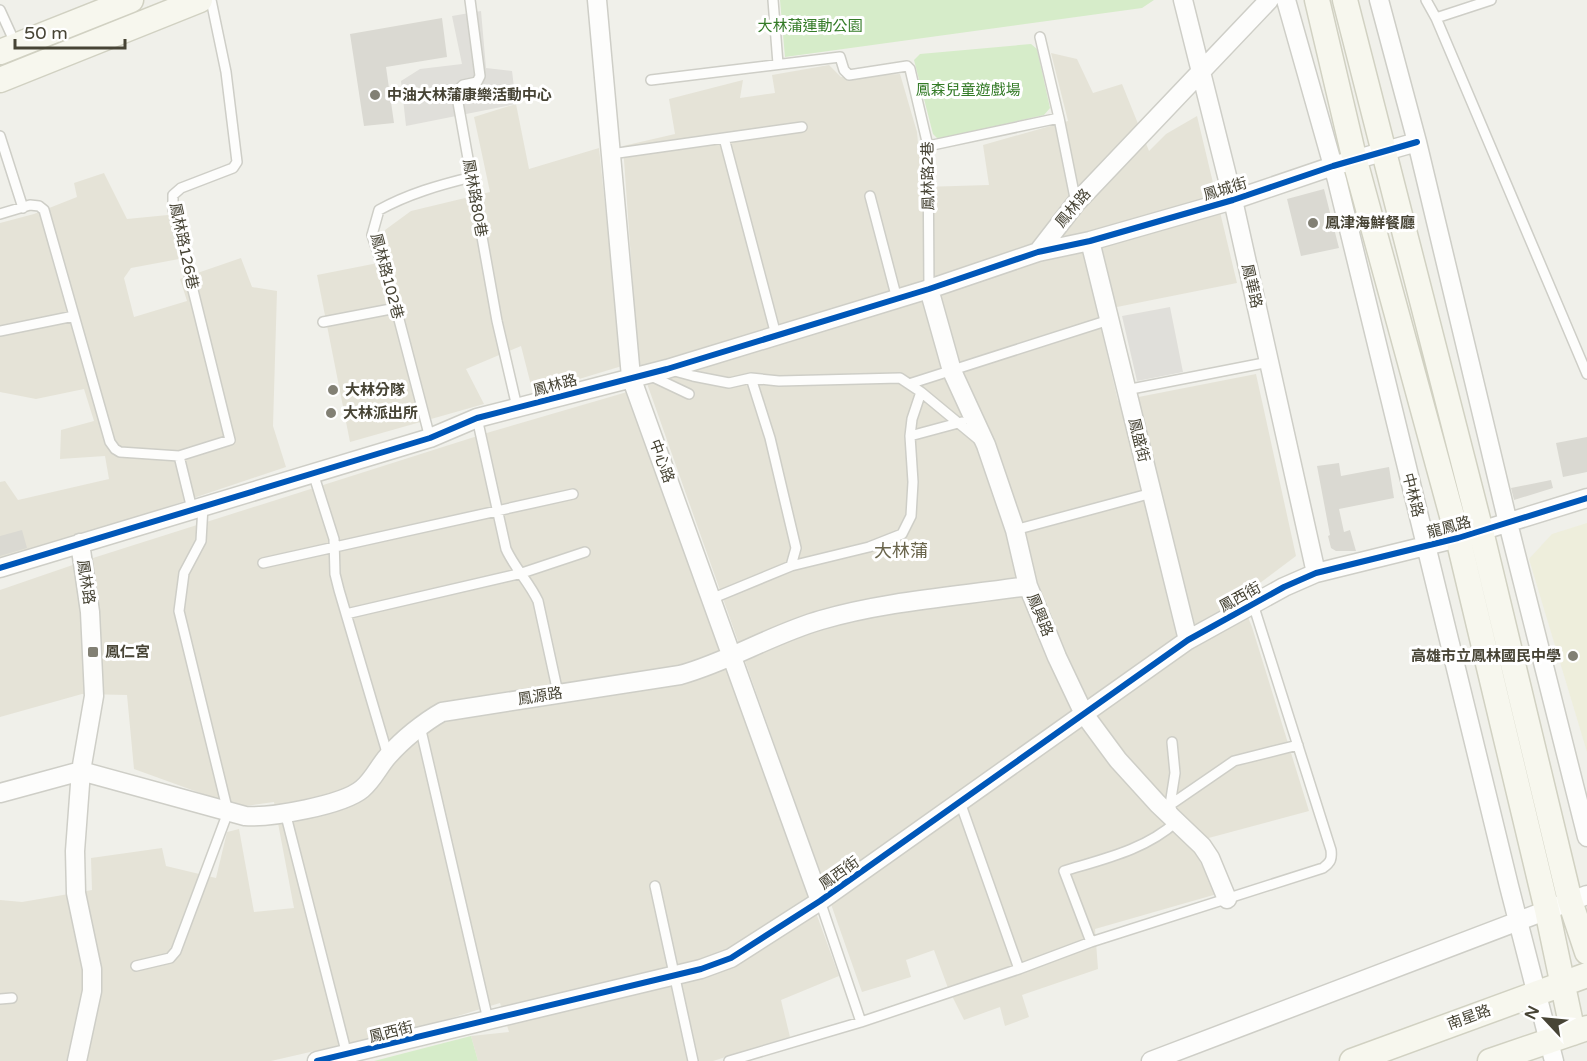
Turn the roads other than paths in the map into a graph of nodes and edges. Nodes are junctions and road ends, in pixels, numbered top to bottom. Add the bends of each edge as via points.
1 (131, 0) edge
2 (200, 0) edge
3 (211, 0) edge
4 (470, 0) edge
5 (597, 0) edge
6 (773, 0) edge
7 (1183, 0) edge
8 (1269, 0) edge
9 (1286, 0) edge
10 (1317, 0) edge
11 (1345, 0) edge
12 (1379, 0) edge
13 (1426, 0) edge
14 (1491, 0) edge
15 (0, 10) edge
16 (1436, 18) junction
17 (1040, 37) dead end
18 (8, 49) edge
19 (778, 64) junction
20 (1202, 73) junction
21 (0, 80) edge
22 (651, 80) dead end
23 (1059, 118) junction
24 (802, 127) dead end
25 (0, 136) edge
26 (724, 138) junction
27 (1417, 142) junction
28 (928, 146) junction
29 (1384, 151) junction
30 (611, 154) junction
31 (1344, 163) junction
32 (471, 177) junction
33 (870, 196) dead end
34 (1233, 200) junction
35 (1077, 203) junction
36 (23, 208) junction
37 (0, 214) edge
38 (1090, 241) junction
39 (1038, 252) junction
40 (929, 289) junction
41 (897, 299) junction
42 (396, 308) junction
43 (74, 315) junction
44 (1109, 320) junction
45 (323, 322) dead end
46 (0, 331) edge
47 (776, 335) junction
48 (1269, 363) junction
49 (667, 369) junction
50 (952, 371) junction
51 (1587, 374) edge
52 (639, 375) junction
53 (751, 378) junction
54 (909, 384) junction
55 (1126, 390) junction
56 (921, 392) junction
57 (689, 394) dead end
58 (518, 407) junction
59 (477, 418) junction
60 (966, 421) junction
61 (910, 436) junction
62 (430, 438) junction
63 (179, 456) junction
64 (313, 473) junction
65 (1152, 493) junction
66 (573, 494) dead end
67 (1587, 498) edge
68 (197, 508) junction
69 (498, 510) junction
70 (1508, 523) junction
71 (1015, 530) junction
72 (1481, 531) junction
73 (1458, 538) junction
74 (80, 543) junction
75 (1426, 546) junction
76 (334, 547) junction
77 (585, 552) dead end
78 (263, 563) dead end
79 (791, 566) junction
80 (0, 568) edge
81 (522, 573) junction
82 (1316, 573) junction
83 (1028, 586) junction
84 (711, 599) junction
85 (1253, 604) junction
86 (346, 614) junction
87 (1188, 640) junction
88 (732, 655) junction
89 (558, 693) junction
90 (1084, 714) junction
91 (420, 726) junction
92 (1172, 742) dead end
93 (1298, 745) junction
94 (388, 756) junction
95 (81, 771) junction
96 (0, 793) edge
97 (960, 802) junction
98 (228, 812) junction
99 (285, 812) junction
100 (1173, 813) junction
101 (1587, 837) edge
102 (655, 886) dead end
103 (1578, 898) edge
104 (1227, 899) junction
105 (820, 901) junction
106 (1547, 910) junction
107 (1517, 921) junction
108 (1092, 942) junction
109 (1587, 952) edge
110 (136, 966) dead end
111 (1019, 969) junction
112 (674, 975) junction
113 (1587, 975) edge
114 (1562, 986) junction
115 (1536, 992) junction
116 (12, 998) dead end
117 (0, 999) edge
118 (488, 1020) junction
119 (861, 1022) junction
120 (1580, 1031) edge
121 (1551, 1051) edge
122 (354, 1056) edge
123 (77, 1061) edge
124 (318, 1061) edge
125 (693, 1061) edge
126 (729, 1061) edge
127 (1151, 1061) edge
128 (1352, 1061) edge
129 (1490, 1061) edge

1 - 18 street
2 - 21 street
3 - 63 lane, 鳳林路126巷 via 226,72 237,162 233,168 181,188 173,195 173,209 230,441
4 - 32 lane, 鳳林路80巷 via 480,76 477,82 463,85 457,97
5 - 30 street, 中心路
6 - 19 lane
7 - 20 street, 鳳華路
8 - 20 street, 鳳林路
9 - 31 street, 中林路
10 - 31 street, 中林路
11 - 29 street
12 - 27 street
13 - 16 lane
14 - 16 lane
15 - 18 lane
16 - 51 lane
17 - 23 lane
19 - 22 lane, 鳳林路2巷
19 - 28 lane, 鳳林路2巷 via 840,57 849,75 907,66
20 - 34 street, 鳳華路
20 - 35 street, 鳳林路
23 - 28 lane
23 - 35 lane
24 - 26 lane
25 - 36 lane
26 - 30 lane
26 - 47 lane
27 - 29 street, 鳳城街
27 - 70 street
28 - 40 lane, 鳳林路2巷
29 - 31 street, 鳳城街
29 - 72 street
30 - 52 street, 中心路
31 - 34 street, 鳳城街
31 - 73 street, 中林路
31 - 75 street, 中林路
32 - 42 lane, 鳳林路102巷 via 402,197 379,210 372,235
32 - 58 lane, 鳳林路80巷 via 497,321
33 - 41 lane
34 - 38 street, 鳳城街
34 - 48 street, 鳳華路
35 - 39 street, 鳳林路
36 - 37 lane
36 - 43 lane via 39,206 44,210
38 - 39 street, 鳳城街
38 - 44 street, 鳳盛街
39 - 40 street, 鳳林路
40 - 41 street, 鳳林路
40 - 50 street, 鳳興路
41 - 47 street, 鳳林路
42 - 45 lane
42 - 62 lane, 鳳林路102巷
43 - 46 lane
43 - 63 lane via 115,449
44 - 50 lane
44 - 55 street, 鳳盛街
47 - 49 street, 鳳林路
48 - 55 lane
48 - 82 street, 鳳華路
49 - 52 street, 鳳林路
49 - 53 lane via 729,382
50 - 54 lane
50 - 60 street, 鳳興路
52 - 57 lane
52 - 58 street, 鳳林路
52 - 84 street, 中心路
53 - 54 lane via 900,378
53 - 79 lane via 770,438 796,548
54 - 56 lane
55 - 65 street, 鳳盛街
56 - 60 lane
56 - 61 lane
58 - 59 street, 鳳林路
59 - 62 street, 鳳林路
59 - 69 lane
60 - 61 lane
60 - 71 street, 鳳興路 via 986,445
61 - 79 lane via 914,482 911,516 902,534 869,547
62 - 64 street, 鳳林路
63 - 68 lane
64 - 68 street, 鳳林路
64 - 76 lane
65 - 71 lane
65 - 87 street, 鳳盛街
66 - 69 lane
67 - 70 street, 龍鳳路
68 - 74 street, 鳳林路
68 - 98 lane via 201,541 184,573 179,610
69 - 76 lane
69 - 81 lane via 506,549
70 - 72 street, 龍鳳路
70 - 101 street
71 - 83 street, 鳳興路
72 - 73 street, 龍鳳路
72 - 103 street
73 - 75 street, 龍鳳路
73 - 106 street, 中林路
74 - 80 street
74 - 95 street, 鳳林路 via 90,612 94,696
75 - 82 street, 龍鳳路
75 - 107 street, 中林路
76 - 78 lane
76 - 86 lane via 335,574
77 - 81 lane
79 - 84 lane
81 - 86 lane
81 - 89 lane via 538,601
82 - 85 street, 鳳西街
83 - 88 street, 鳳源路 via 856,611 818,620
83 - 90 street, 鳳興路
84 - 88 street, 中心路
85 - 87 street, 鳳西街
85 - 93 lane
86 - 94 lane
87 - 90 street, 鳳西街
88 - 89 street, 鳳源路 via 680,675
88 - 105 street, 中心路
89 - 91 street, 鳳源路 via 442,712
90 - 97 street, 鳳西街
90 - 100 street, 鳳興路 via 1118,760
91 - 94 street, 鳳源路
91 - 118 lane
92 - 100 lane
93 - 100 lane via 1234,761
93 - 104 lane via 1332,858 1330,863
94 - 99 street, 鳳源路 via 362,789 348,797
95 - 96 street
95 - 98 street, 鳳源路
95 - 123 street, 鳳林路 via 76,893 92,969 92,991
97 - 105 street, 鳳西街
97 - 111 lane
98 - 99 street, 鳳源路 via 260,817
98 - 110 lane via 176,951 170,958
99 - 122 lane
100 - 104 street, 鳳興路 via 1210,858
100 - 108 lane via 1165,831 1123,853 1064,871
102 - 112 lane
103 - 106 street
103 - 109 street
104 - 108 lane
105 - 112 street, 鳳西街 via 731,958
105 - 119 lane
106 - 107 street
106 - 114 street, 中林路
107 - 115 street, 中林路
107 - 127 street
108 - 111 lane
111 - 119 lane
112 - 118 street, 鳳西街
112 - 125 lane
113 - 114 street, 南星路
114 - 115 street, 南星路
114 - 120 street, 中林路
115 - 121 street, 中林路
115 - 128 street, 南星路
116 - 117 lane
118 - 122 street, 鳳西街
119 - 126 lane
120 - 121 street
121 - 129 street
122 - 124 street, 鳳西街

